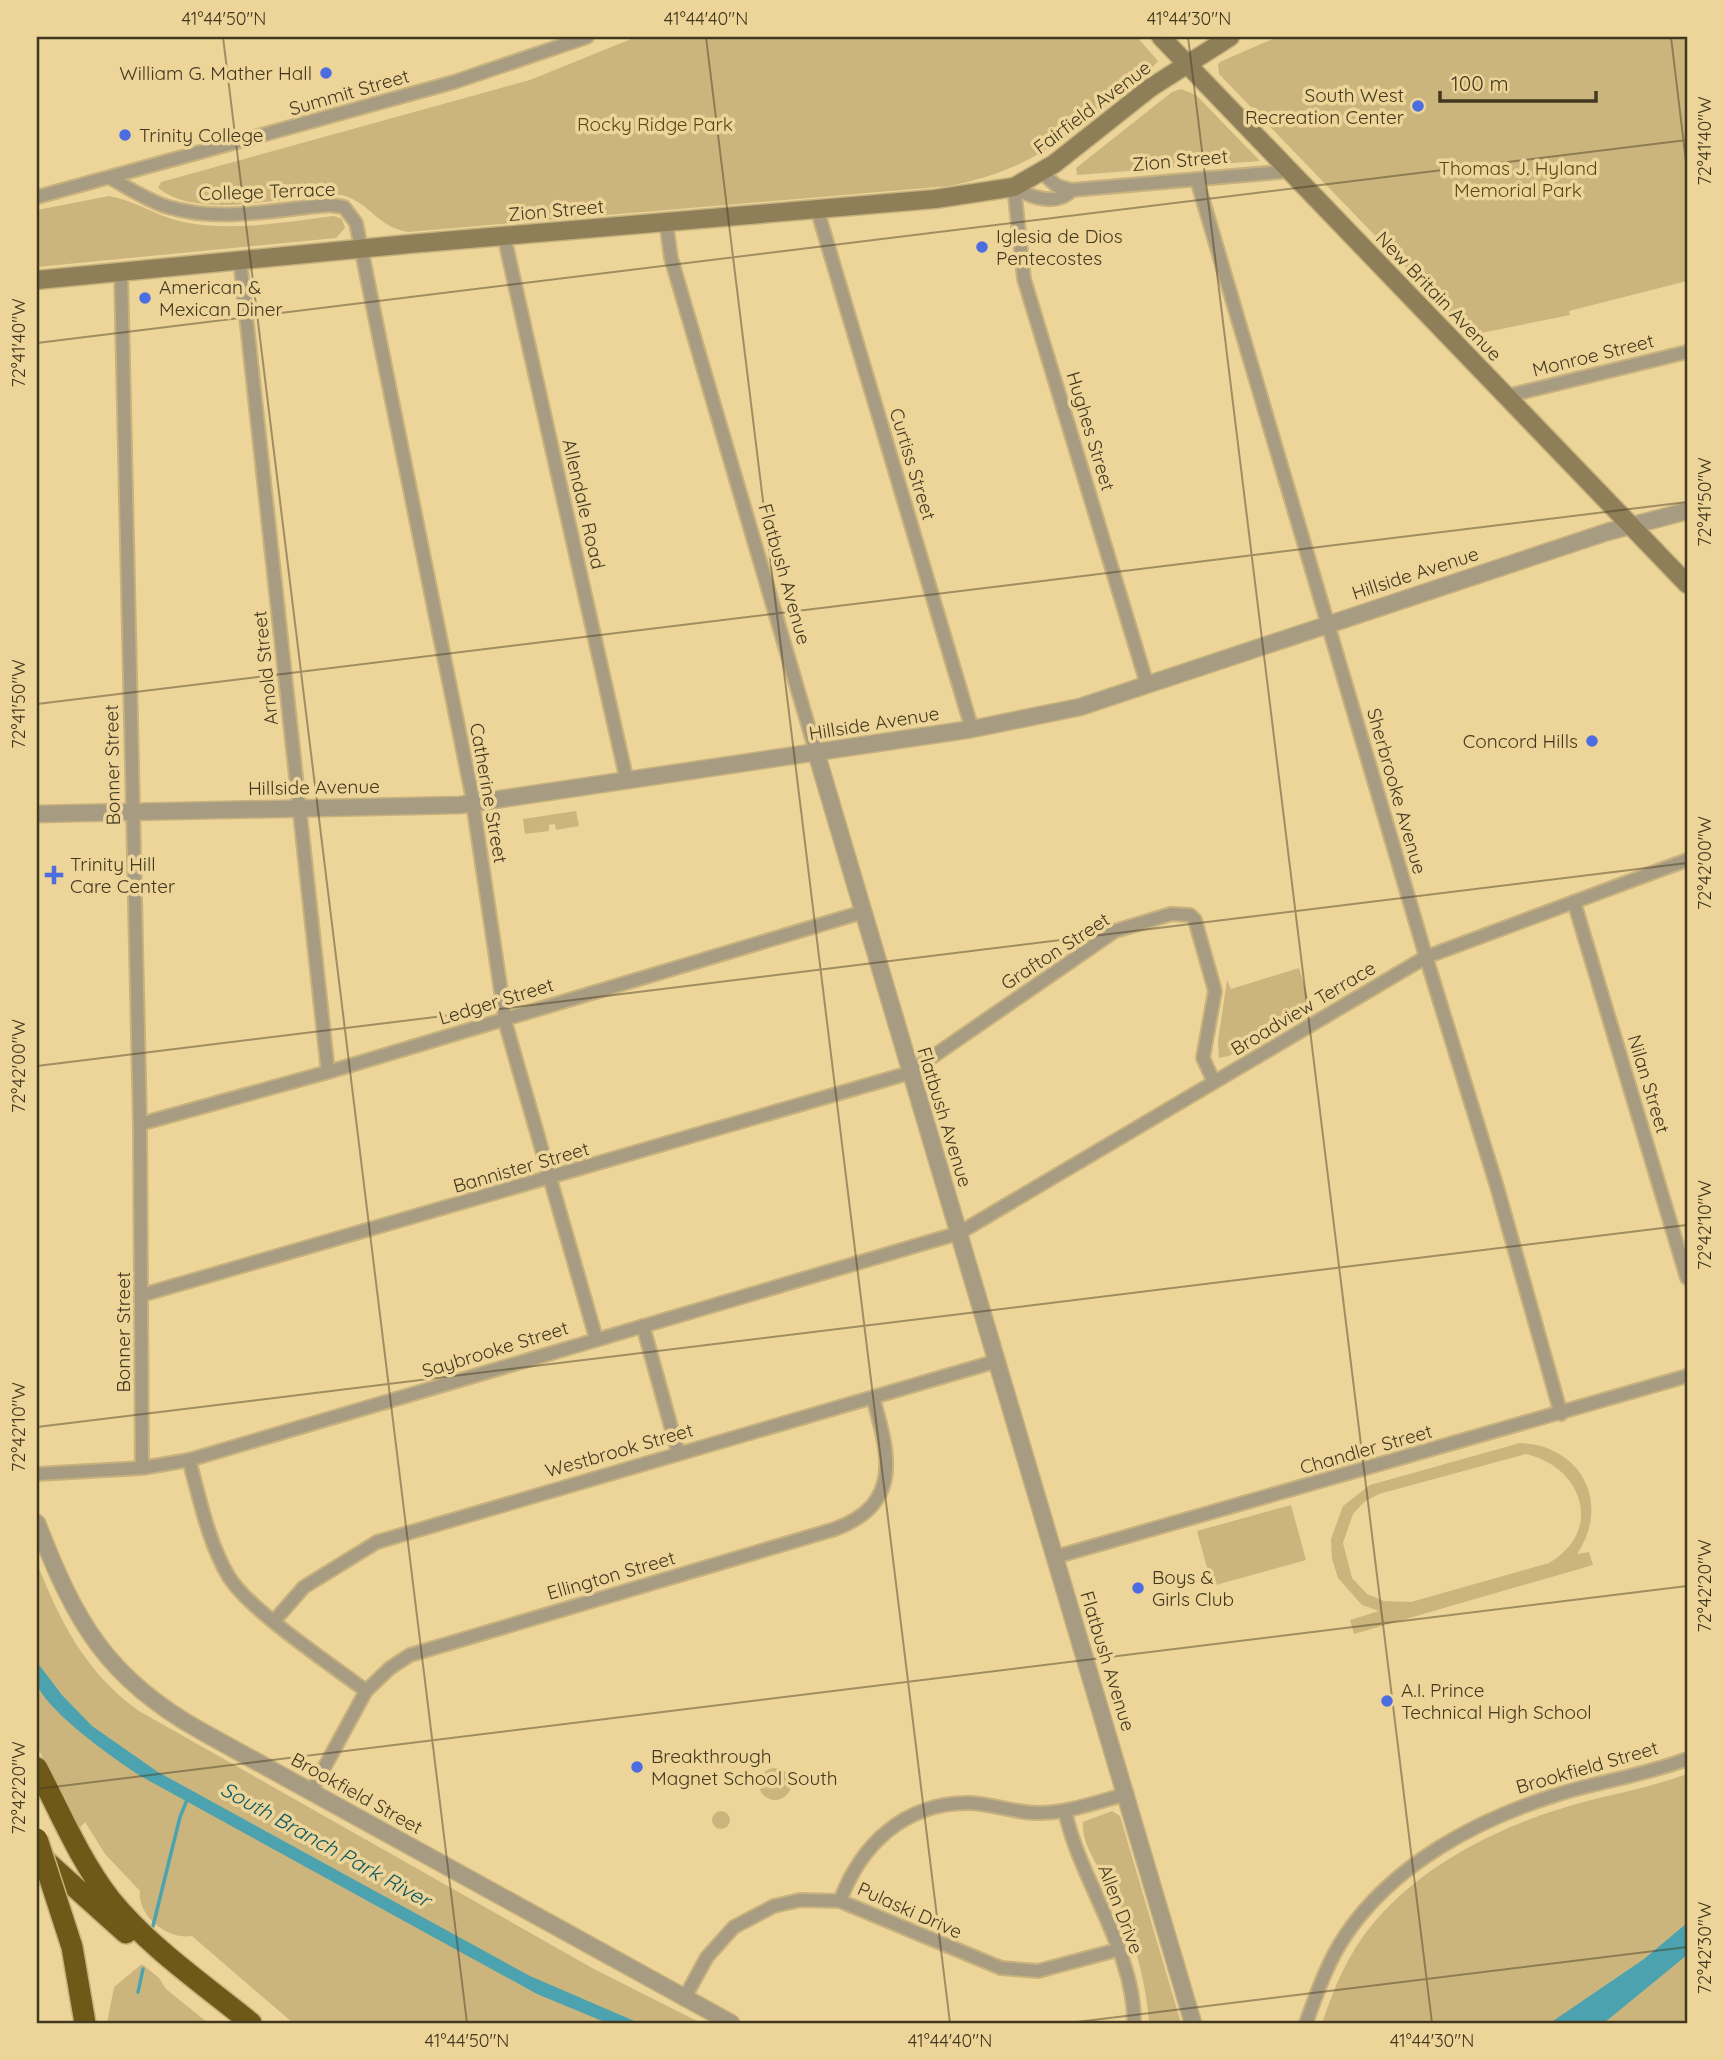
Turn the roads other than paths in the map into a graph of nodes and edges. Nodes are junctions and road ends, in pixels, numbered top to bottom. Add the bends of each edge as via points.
1 (587, 37) edge
2 (1161, 37) edge
3 (1230, 37) edge
4 (1185, 63) junction
5 (1291, 171) junction
6 (1041, 172) junction
7 (110, 178) junction
8 (1197, 180) junction
9 (1014, 187) junction
10 (1072, 190) junction
11 (37, 197) edge
12 (817, 209) junction
13 (666, 222) junction
14 (504, 236) junction
15 (362, 249) junction
16 (240, 260) junction
17 (121, 272) junction
18 (37, 280) edge
19 (1687, 352) edge
20 (1507, 396) junction
21 (1687, 511) edge
22 (1629, 526) junction
23 (1687, 584) edge
24 (1329, 624) junction
25 (1147, 684) junction
26 (972, 729) junction
27 (816, 752) junction
28 (627, 781) junction
29 (473, 804) junction
30 (300, 809) junction
31 (133, 812) junction
32 (37, 814) edge
33 (1687, 860) edge
34 (1574, 902) junction
35 (863, 912) junction
36 (1426, 957) junction
37 (505, 1019) junction
38 (328, 1072) junction
39 (909, 1073) junction
40 (1214, 1082) junction
41 (140, 1124) junction
42 (551, 1178) junction
43 (959, 1233) junction
44 (1687, 1278) edge
45 (142, 1295) junction
46 (643, 1326) junction
47 (596, 1339) junction
48 (997, 1361) junction
49 (1687, 1376) edge
50 (873, 1398) junction
51 (1561, 1414) junction
52 (678, 1452) junction
53 (189, 1460) junction
54 (142, 1468) junction
55 (37, 1474) edge
56 (37, 1523) edge
57 (1055, 1557) junction
58 (275, 1620) junction
59 (366, 1691) junction
60 (1687, 1759) edge
61 (37, 1768) edge
62 (311, 1792) junction
63 (1126, 1794) junction
64 (1065, 1811) junction
65 (37, 1839) edge
66 (37, 1852) edge
67 (840, 1901) junction
68 (1117, 1950) junction
69 (684, 1999) junction
70 (85, 2023) edge
71 (234, 2023) edge
72 (251, 2023) edge
73 (731, 2023) edge
74 (1134, 2023) edge
75 (1193, 2023) edge
76 (1306, 2023) edge

1 - 7 street, Summit Street via 454,82
2 - 4 main road, New Britain Avenue
3 - 4 main road, Fairfield Avenue
4 - 5 main road, New Britain Avenue
4 - 6 main road, Fairfield Avenue
5 - 8 street, Zion Street
5 - 20 main road, New Britain Avenue
6 - 9 main road, Fairfield Avenue
6 - 10 street via 1057,186
7 - 11 street, Summit Street
7 - 15 street, College Terrace via 165,206 196,214 228,216 344,207 353,216
8 - 10 street, Zion Street
8 - 24 street, Sherbrooke Avenue
9 - 10 street, Zion Street via 1037,199 1064,196
9 - 12 main road, Zion Street
9 - 25 street, Hughes Street via 1024,279
12 - 13 main road, Zion Street
12 - 26 street, Curtiss Street
13 - 14 main road, Zion Street
13 - 27 street, Flatbush Avenue via 671,258
14 - 15 main road, Zion Street
14 - 28 street, Allendale Road
15 - 16 main road, Zion Street
15 - 29 street, Catherine Street
16 - 17 main road, Zion Street
16 - 30 street, Arnold Street
17 - 18 main road, Zion Street
17 - 31 street, Bonner Street
19 - 20 street, Monroe Street
20 - 22 main road, New Britain Avenue
21 - 22 street, Hillside Avenue
22 - 23 main road, New Britain Avenue
22 - 24 street, Hillside Avenue
24 - 25 street, Hillside Avenue
24 - 36 street, Sherbrooke Avenue
25 - 26 street, Hillside Avenue via 1080,707
26 - 27 street, Hillside Avenue
27 - 28 street, Hillside Avenue
27 - 35 street, Flatbush Avenue
28 - 29 street, Hillside Avenue
29 - 30 street, Hillside Avenue
29 - 37 street, Catherine Street
30 - 31 street, Hillside Avenue
30 - 38 street, Arnold Street
31 - 32 street, Hillside Avenue
31 - 41 street, Bonner Street
33 - 34 street, Broadview Terrace
34 - 36 street, Broadview Terrace
34 - 44 street, Nilan Street
35 - 37 street, Ledger Street
35 - 39 street, Flatbush Avenue
36 - 40 street, Broadview Terrace
36 - 51 street, Sherbrooke Avenue
37 - 38 street, Ledger Street
37 - 42 street, Catherine Street
38 - 41 street, Ledger Street
39 - 40 street, Grafton Street via 1115,931 1180,913 1190,915 1198,926 1214,985 1203,1058
39 - 42 street, Bannister Street
39 - 43 street, Flatbush Avenue
40 - 43 street, Broadview Terrace
41 - 45 street, Bonner Street
42 - 45 street, Bannister Street
42 - 47 street, Catherine Street
43 - 46 street, Saybrooke Street
43 - 48 street, Flatbush Avenue
45 - 54 street, Bonner Street
46 - 47 street, Saybrooke Street
46 - 52 street
47 - 53 street, Saybrooke Street
48 - 50 street, Westbrook Street
48 - 57 street, Flatbush Avenue
49 - 51 street, Chandler Street
50 - 52 street, Westbrook Street
50 - 59 street, Ellington Street via 884,1437 886,1483 874,1507 860,1518 410,1655
51 - 57 street, Chandler Street
52 - 58 street, Westbrook Street via 377,1542 304,1587
53 - 54 street, Saybrooke Street
53 - 58 street via 222,1564 239,1588
54 - 55 street, Saybrooke Street
56 - 62 street, Brookfield Street via 72,1608 122,1674 176,1716
57 - 63 street, Flatbush Avenue
58 - 59 street
59 - 62 street, Ellington Street
60 - 76 street, Brookfield Street via 1533,1802 1473,1829 1423,1859 1386,1887 1346,1935 1325,1972
61 - 72 highway via 79,1851 114,1903
62 - 69 street, Brookfield Street
63 - 64 street
63 - 75 street, Flatbush Avenue
64 - 67 street via 1018,1812 970,1803 929,1807 883,1832 863,1855
64 - 68 street, Allen Drive via 1078,1856 1107,1916
65 - 70 highway, bridge via 72,1947
66 - 71 highway
67 - 68 street, Pulaski Drive via 1001,1968 1038,1971
67 - 69 street, Pulaski Drive via 800,1900 774,1906 734,1927 707,1956
68 - 74 street, Allen Drive
69 - 73 street, Brookfield Street

